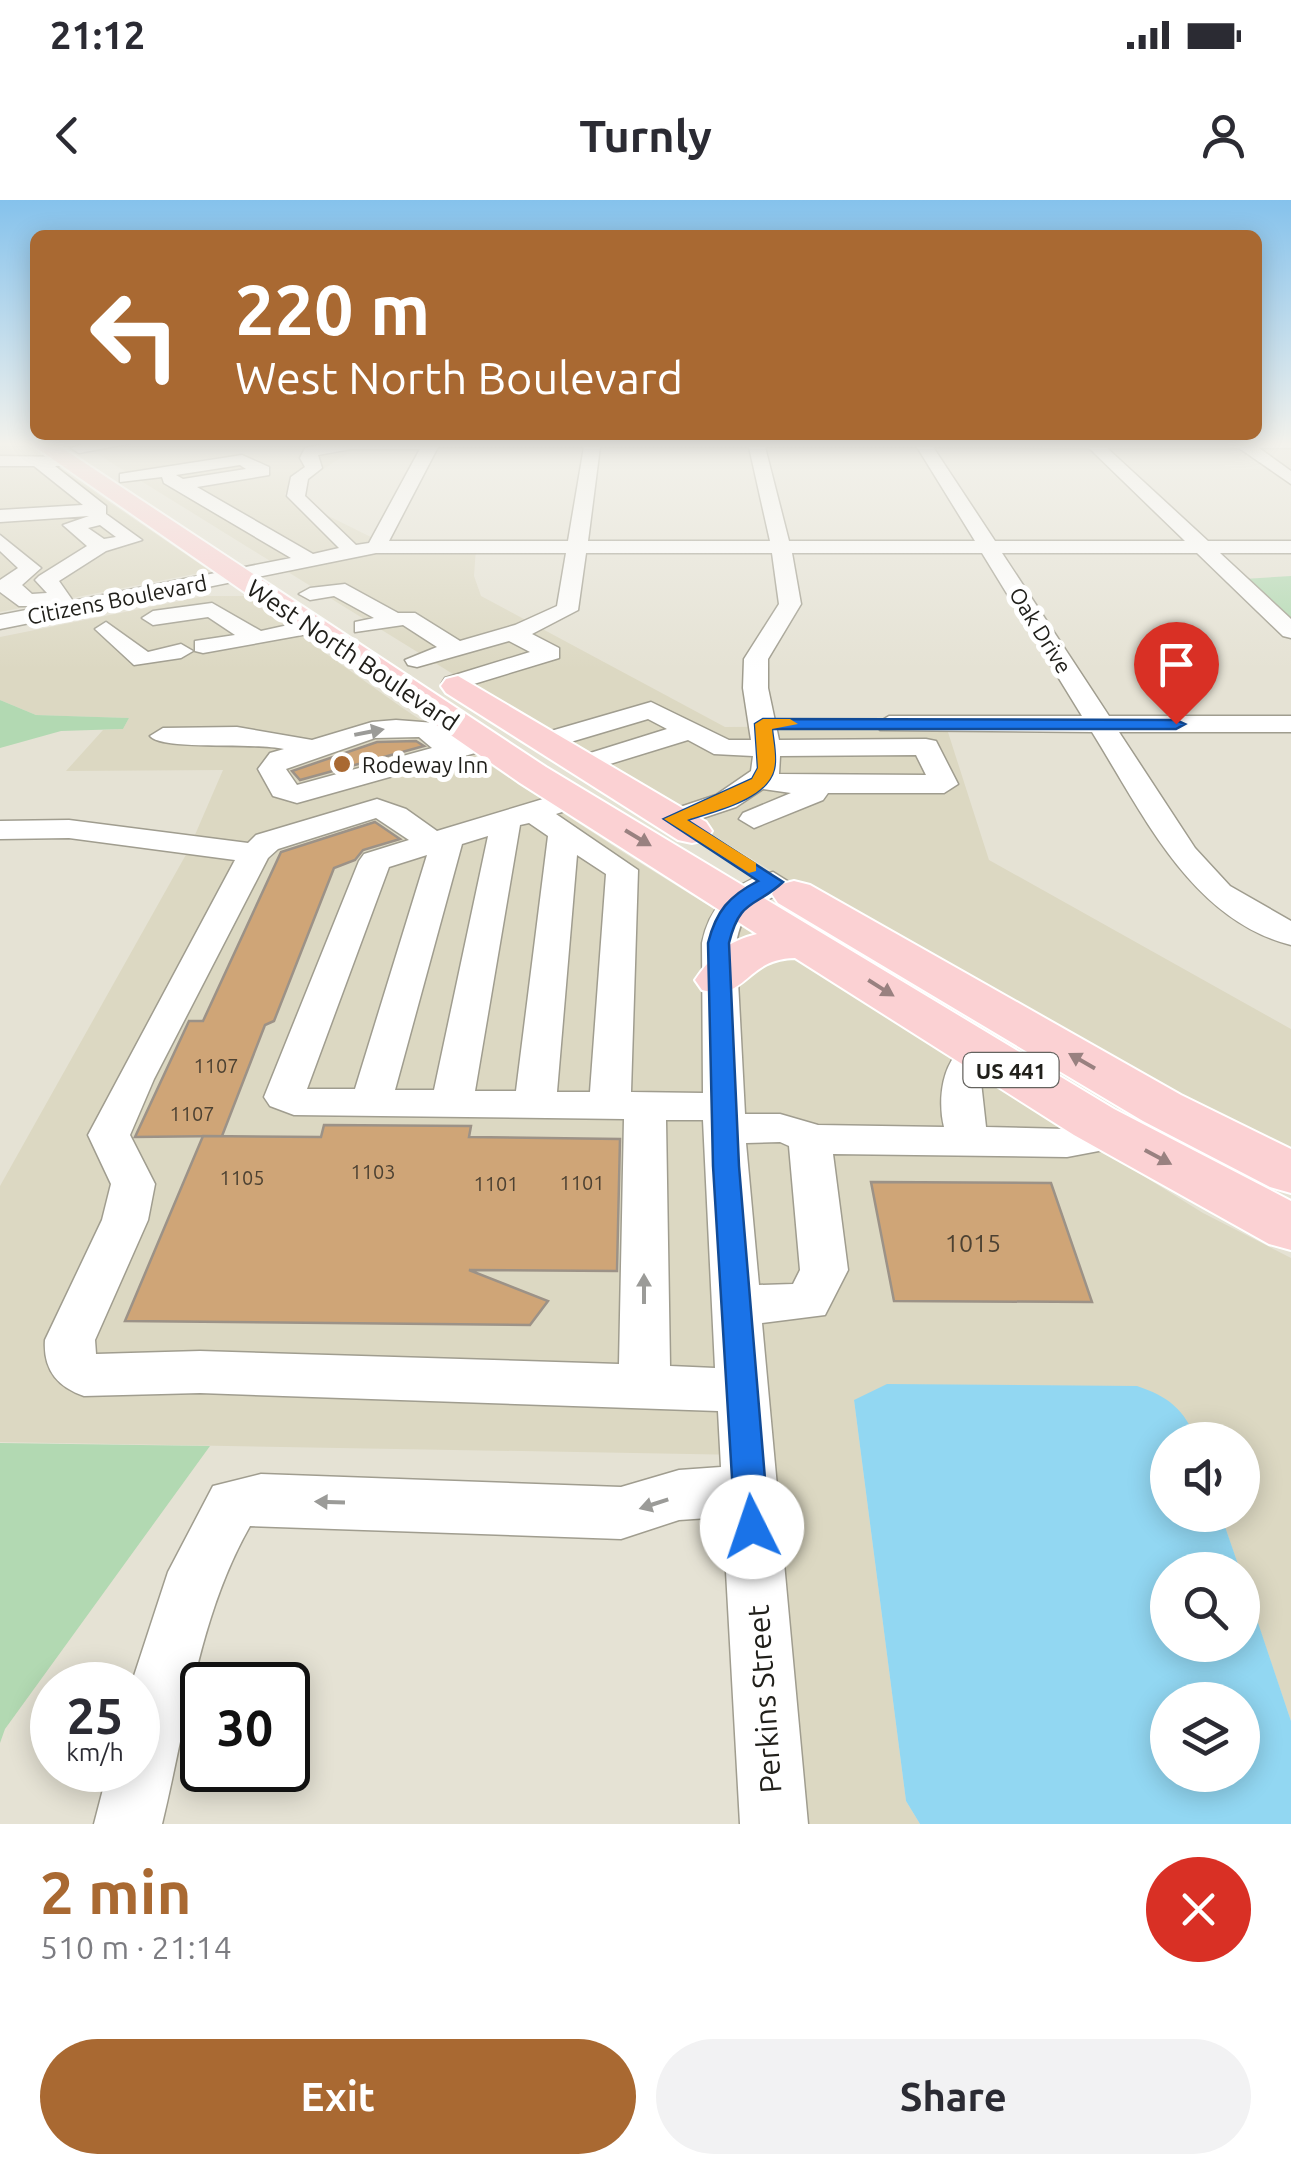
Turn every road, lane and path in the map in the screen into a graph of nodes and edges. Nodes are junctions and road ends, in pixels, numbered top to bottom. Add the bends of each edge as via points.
1 (12, 518) edge
2 (185, 518) edge
3 (185, 518) edge
4 (230, 518) edge
5 (314, 518) edge
6 (392, 518) edge
7 (582, 518) edge
8 (773, 518) edge
9 (970, 518) edge
10 (1172, 518) edge
11 (72, 525) junction
12 (0, 541) edge
13 (100, 546) junction
14 (376, 547) junction
15 (989, 547) junction
16 (1203, 547) junction
17 (1291, 547) edge
18 (577, 548) junction
19 (780, 548) junction
20 (350, 552) junction
21 (273, 555) junction
22 (236, 563) junction
23 (4, 585) edge
24 (68, 602) junction
25 (343, 607) junction
26 (0, 622) edge
27 (106, 628) junction
28 (1291, 630) edge
29 (511, 633) junction
30 (256, 638) junction
31 (456, 666) junction
32 (1100, 724) junction
33 (1291, 724) edge
34 (689, 731) junction
35 (764, 735) junction
36 (163, 736) dead end
37 (454, 736) junction
38 (548, 741) junction
39 (805, 747) junction
40 (308, 748) junction
41 (761, 780) junction
42 (814, 785) junction
43 (574, 799) junction
44 (519, 816) junction
45 (673, 819) junction
46 (754, 819) dead end
47 (0, 830) edge
48 (441, 840) junction
49 (255, 853) junction
50 (744, 873) junction
51 (1291, 935) edge
52 (812, 944) junction
53 (718, 980) junction
54 (982, 1052) junction
55 (371, 1102) junction
56 (452, 1104) junction
57 (535, 1105) junction
58 (628, 1106) junction
59 (724, 1118) junction
60 (1106, 1129) junction
61 (810, 1139) junction
62 (970, 1141) junction
63 (1291, 1173) edge
64 (1291, 1228) edge
65 (736, 1306) junction
66 (644, 1386) junction
67 (742, 1390) junction
68 (749, 1490) junction
69 (128, 1824) edge
70 (774, 1824) edge

1 - 11 street
2 - 22 main road, West North Boulevard / US 441
3 - 22 main road, West North Boulevard / US 441
4 - 21 street
5 - 20 street via 340,530
6 - 14 street
7 - 18 street
8 - 19 street
9 - 15 street, Oak Drive
10 - 16 street
11 - 13 street
11 - 13 street via 103,520 132,540
12 - 23 street via 31,568
13 - 24 street via 66,558 46,580
14 - 18 street
14 - 20 street
15 - 16 street
15 - 19 street
15 - 32 street, Oak Drive
16 - 17 street
16 - 28 street
18 - 19 street
18 - 29 street via 566,610
19 - 35 street via 791,603 757,654
20 - 25 street
21 - 22 main road, West North Boulevard / US 441
21 - 25 main road, West North Boulevard / US 441
22 - 24 street, Citizens Boulevard
22 - 25 main road, West North Boulevard / US 441
23 - 24 street via 27,601
24 - 26 street, Citizens Boulevard
24 - 27 street via 86,633
25 - 30 street
25 - 31 main road, West North Boulevard / US 441 via 417,660
25 - 31 street via 407,618
25 - 37 main road, West North Boulevard / US 441
27 - 30 street via 204,609 219,611
27 - 30 street via 143,660
29 - 31 street
29 - 31 street via 551,653
31 - 38 main road, West North Boulevard / US 441
32 - 33 street
32 - 35 street
32 - 51 street, Oak Drive via 1198,874 1238,907
34 - 35 street via 724,748
34 - 38 street via 651,710
34 - 43 street
35 - 39 street
35 - 41 street
36 - 40 street via 255,736
40 -> 37 street via 372,730
37 - 40 street via 298,794 283,790 272,768
37 - 43 main road, West North Boulevard / US 441
38 - 43 main road, West North Boulevard / US 441
39 - 42 street
39 - 42 street via 926,747 944,784
41 - 42 street
41 - 45 street
42 - 46 street via 814,794
43 - 44 street
43 - 45 main road, West North Boulevard / US 441
43 -> 50 main road, West North Boulevard / US 441
43 - 57 street
43 - 58 street via 622,870
44 - 48 street
44 - 56 street
45 - 50 main road, West North Boulevard / US 441
47 - 49 street via 69,828
48 - 49 street via 377,808 267,842
48 - 55 street
48 - 55 street via 375,861 284,1098
49 - 66 street via 109,1135 133,1184 125,1220 70,1340 68,1359 84,1375 200,1372
50 - 52 main road, West North Boulevard / US 441
50 - 53 street, Perkins Street via 724,919
63 -> 50 main road, West North Boulevard / US 441 via 1162,1108
52 - 53 main road via 758,945 739,954
52 -> 54 main road, West North Boulevard / US 441
53 - 59 street, Perkins Street
54 - 60 main road, West North Boulevard / US 441
54 - 62 street via 966,1065 958,1087
55 - 56 street
56 - 57 street
57 - 58 street
58 - 59 street
66 -> 58 street
59 - 61 street via 800,1131
59 - 65 street, Perkins Street
60 - 62 street via 1089,1140 1067,1142
60 -> 64 main road, West North Boulevard / US 441
61 - 62 street
61 - 65 street via 824,1270 816,1292 800,1304
65 - 67 street, Perkins Street
66 - 67 street
67 - 68 street, Perkins Street
68 -> 69 street via 678,1495 621,1513 262,1499 234,1504 214,1530 194,1582
68 - 70 street, Perkins Street

